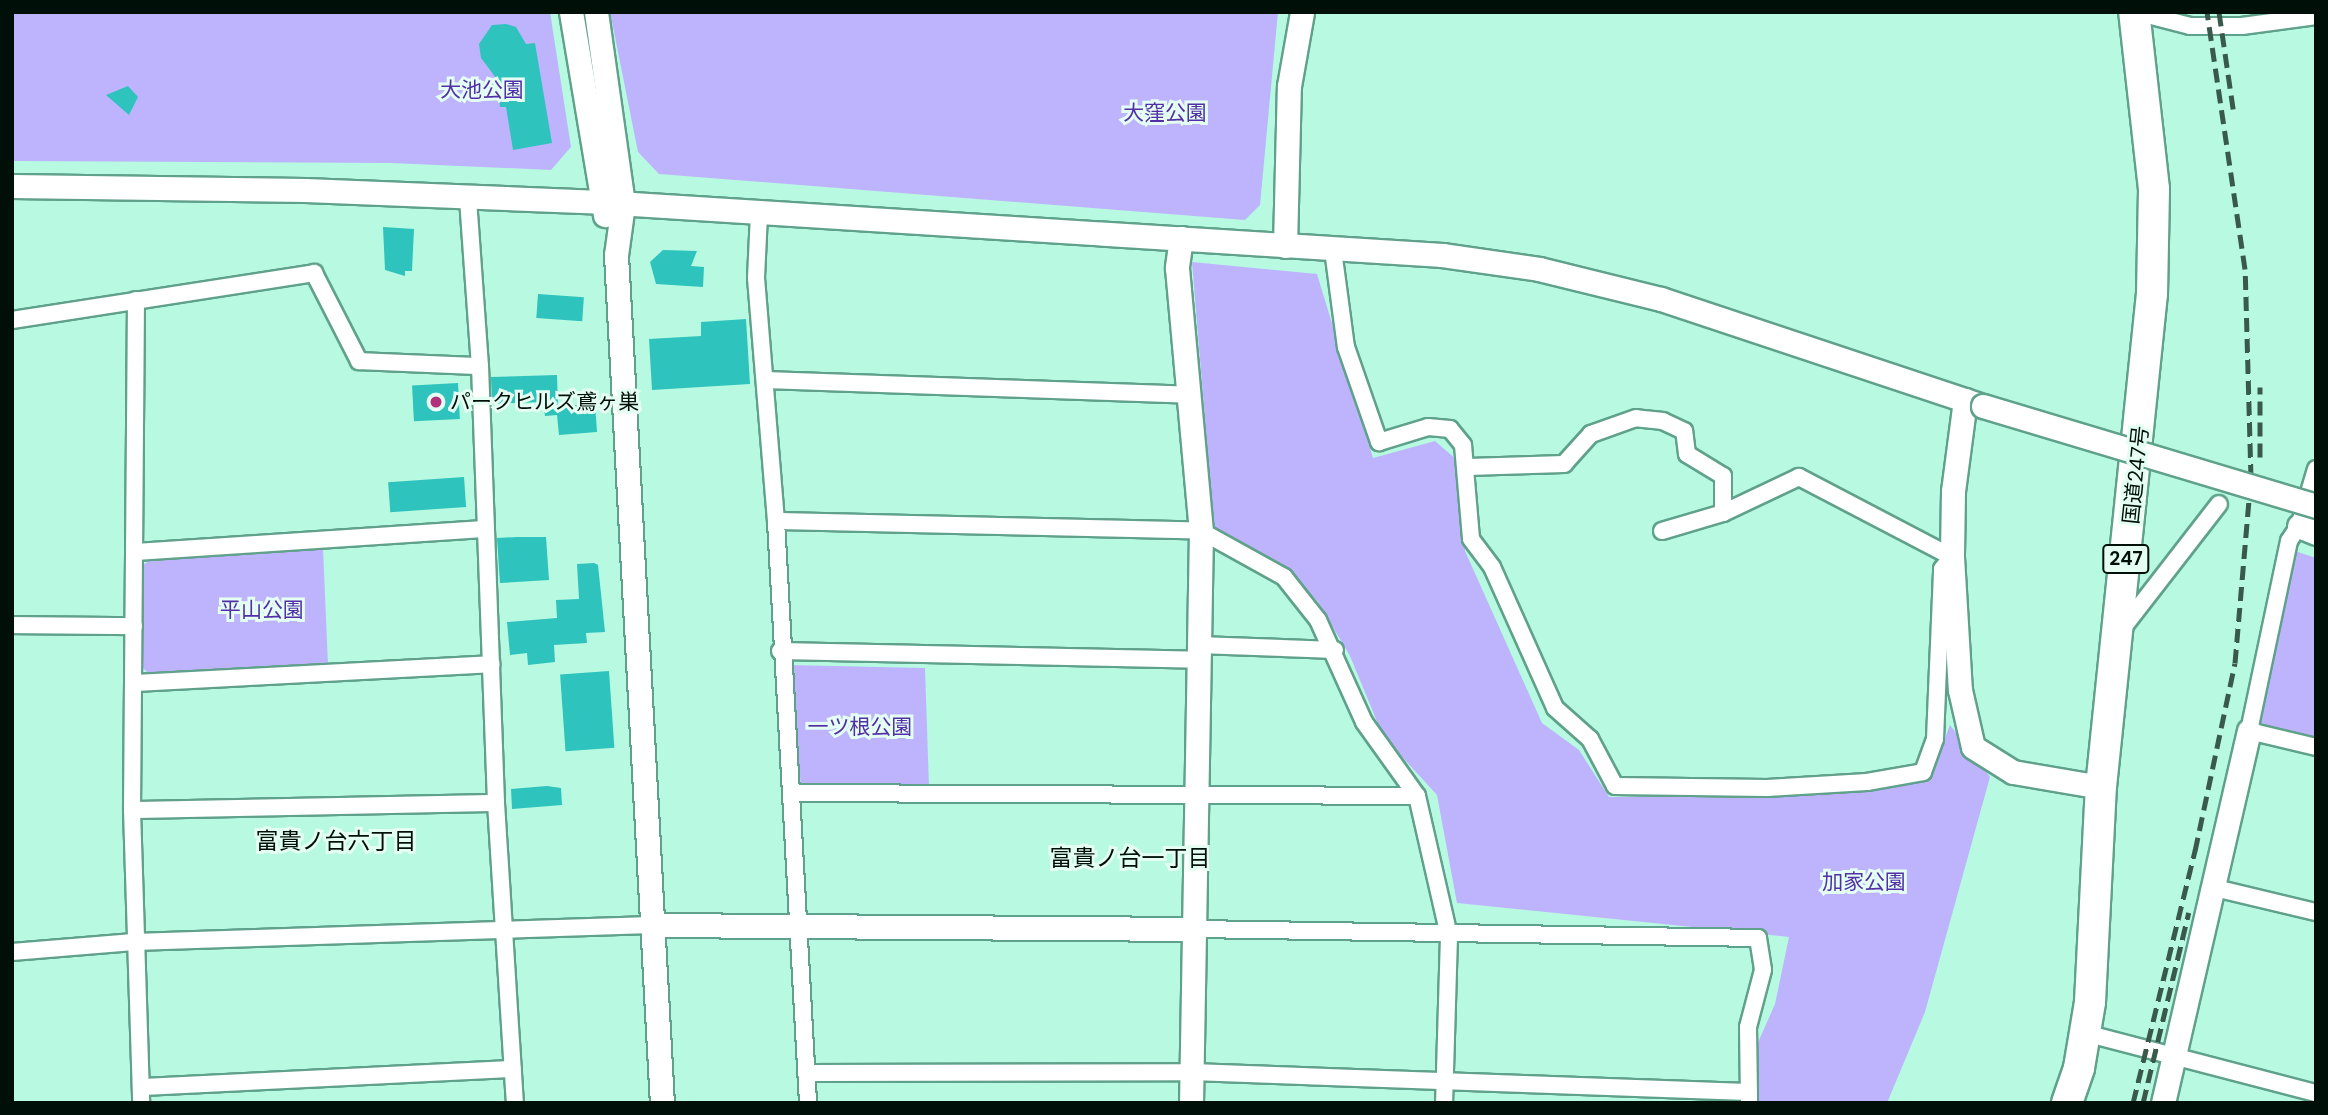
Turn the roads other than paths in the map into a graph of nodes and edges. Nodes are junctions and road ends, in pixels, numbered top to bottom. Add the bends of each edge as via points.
1 (570, 12) edge
2 (596, 12) edge
3 (1303, 12) edge
4 (2135, 12) edge
5 (2316, 16) edge
6 (12, 186) edge
7 (468, 199) junction
8 (612, 203) junction
9 (759, 215) junction
10 (1181, 238) junction
11 (1285, 246) junction
12 (1333, 250) junction
13 (136, 300) junction
14 (12, 320) edge
15 (480, 366) junction
16 (766, 380) junction
17 (1189, 395) junction
18 (1974, 403) junction
19 (1468, 467) junction
20 (2316, 468) edge
21 (2219, 504) dead end
22 (2316, 506) edge
23 (1723, 513) junction
24 (776, 521) junction
25 (483, 529) junction
26 (2307, 529) edge
27 (1201, 531) junction
28 (1662, 531) dead end
29 (135, 552) junction
30 (1952, 557) junction
31 (12, 625) edge
32 (134, 626) junction
33 (2116, 636) junction
34 (1335, 649) junction
35 (780, 651) junction
36 (1198, 653) junction
37 (491, 664) junction
38 (134, 683) junction
39 (2249, 732) junction
40 (2316, 747) edge
41 (2101, 787) junction
42 (791, 793) junction
43 (1196, 794) junction
44 (1417, 796) junction
45 (496, 803) junction
46 (132, 810) junction
47 (2215, 888) junction
48 (2316, 912) edge
49 (652, 925) junction
50 (795, 927) junction
51 (1194, 929) junction
52 (504, 930) junction
53 (1449, 936) junction
54 (134, 942) junction
55 (12, 952) edge
56 (2085, 1034) junction
57 (2173, 1058) junction
58 (513, 1069) junction
59 (1192, 1072) junction
60 (806, 1073) junction
61 (1445, 1079) junction
62 (2316, 1093) edge
63 (141, 1095) edge
64 (1748, 1097) edge
65 (515, 1103) edge
66 (662, 1103) edge
67 (808, 1103) edge
68 (1191, 1103) edge
69 (1444, 1103) edge
70 (2067, 1103) edge
71 (2163, 1103) edge

1 - 8 street
2 - 8 street
3 - 11 street via 1289,86
4 - 5 street via 2190,26 2242,26
4 - 33 highway, 国道247号 / 247 via 2154,188 2153,256 2137,470
6 - 7 street via 305,190
7 - 8 street
7 - 15 street
8 - 9 street
8 - 49 street
9 - 10 street
9 - 16 street via 755,278
10 - 11 street
10 - 17 street via 1177,268
11 - 12 street
12 - 18 street via 1442,255 1539,270 1661,299
12 - 19 street via 1346,347 1379,442 1428,427 1450,429 1463,445
13 - 14 street
13 - 15 street via 314,273 359,361
13 - 29 street
15 - 25 street
16 - 17 street
16 - 24 street
17 - 27 street
18 - 22 street, bridge
18 - 30 street via 1953,491
19 - 23 street via 1564,464 1591,434 1636,418 1662,421 1684,431 1687,453 1723,476
19 - 30 street via 1471,538 1492,567 1555,708 1590,738 1615,786 1767,788 1867,782 1923,772 1935,740 1941,569
20 - 26 street
21 - 33 street
23 - 28 street
23 - 30 street via 1799,477
24 - 27 street
24 - 35 street
25 - 29 street
25 - 37 street
26 - 39 street via 2289,541
27 - 34 street via 1284,577
27 - 36 street
29 - 32 street
30 - 41 street via 1960,690 1973,747 2013,772
31 - 32 street
32 - 38 street
33 - 41 highway, 国道247号 / 247
34 - 36 street
34 - 44 street via 1364,722
35 - 36 street
35 - 42 street
36 - 43 street
37 - 38 street
37 - 45 street
38 - 46 street
39 - 40 street
39 - 47 street
41 - 56 highway, 国道247号 / 247
42 - 43 street
42 - 50 street
43 - 44 street
43 - 51 street
44 - 53 street
45 - 46 street
45 - 52 street
46 - 54 street
47 - 48 street
47 - 57 street
49 - 50 street
49 - 52 street
49 - 66 street
50 - 51 street
50 - 60 street
51 - 53 street
51 - 59 street
52 - 54 street
52 - 58 street
53 - 61 street
53 - 64 street via 1758,938 1763,970 1748,1027
54 - 55 street
54 - 63 street
56 - 57 street
56 - 70 highway, 国道247号 / 247
57 - 62 street
57 - 71 street
58 - 63 street
58 - 65 street
59 - 60 street
59 - 61 street
59 - 68 street
60 - 67 street
61 - 64 street
61 - 69 street

